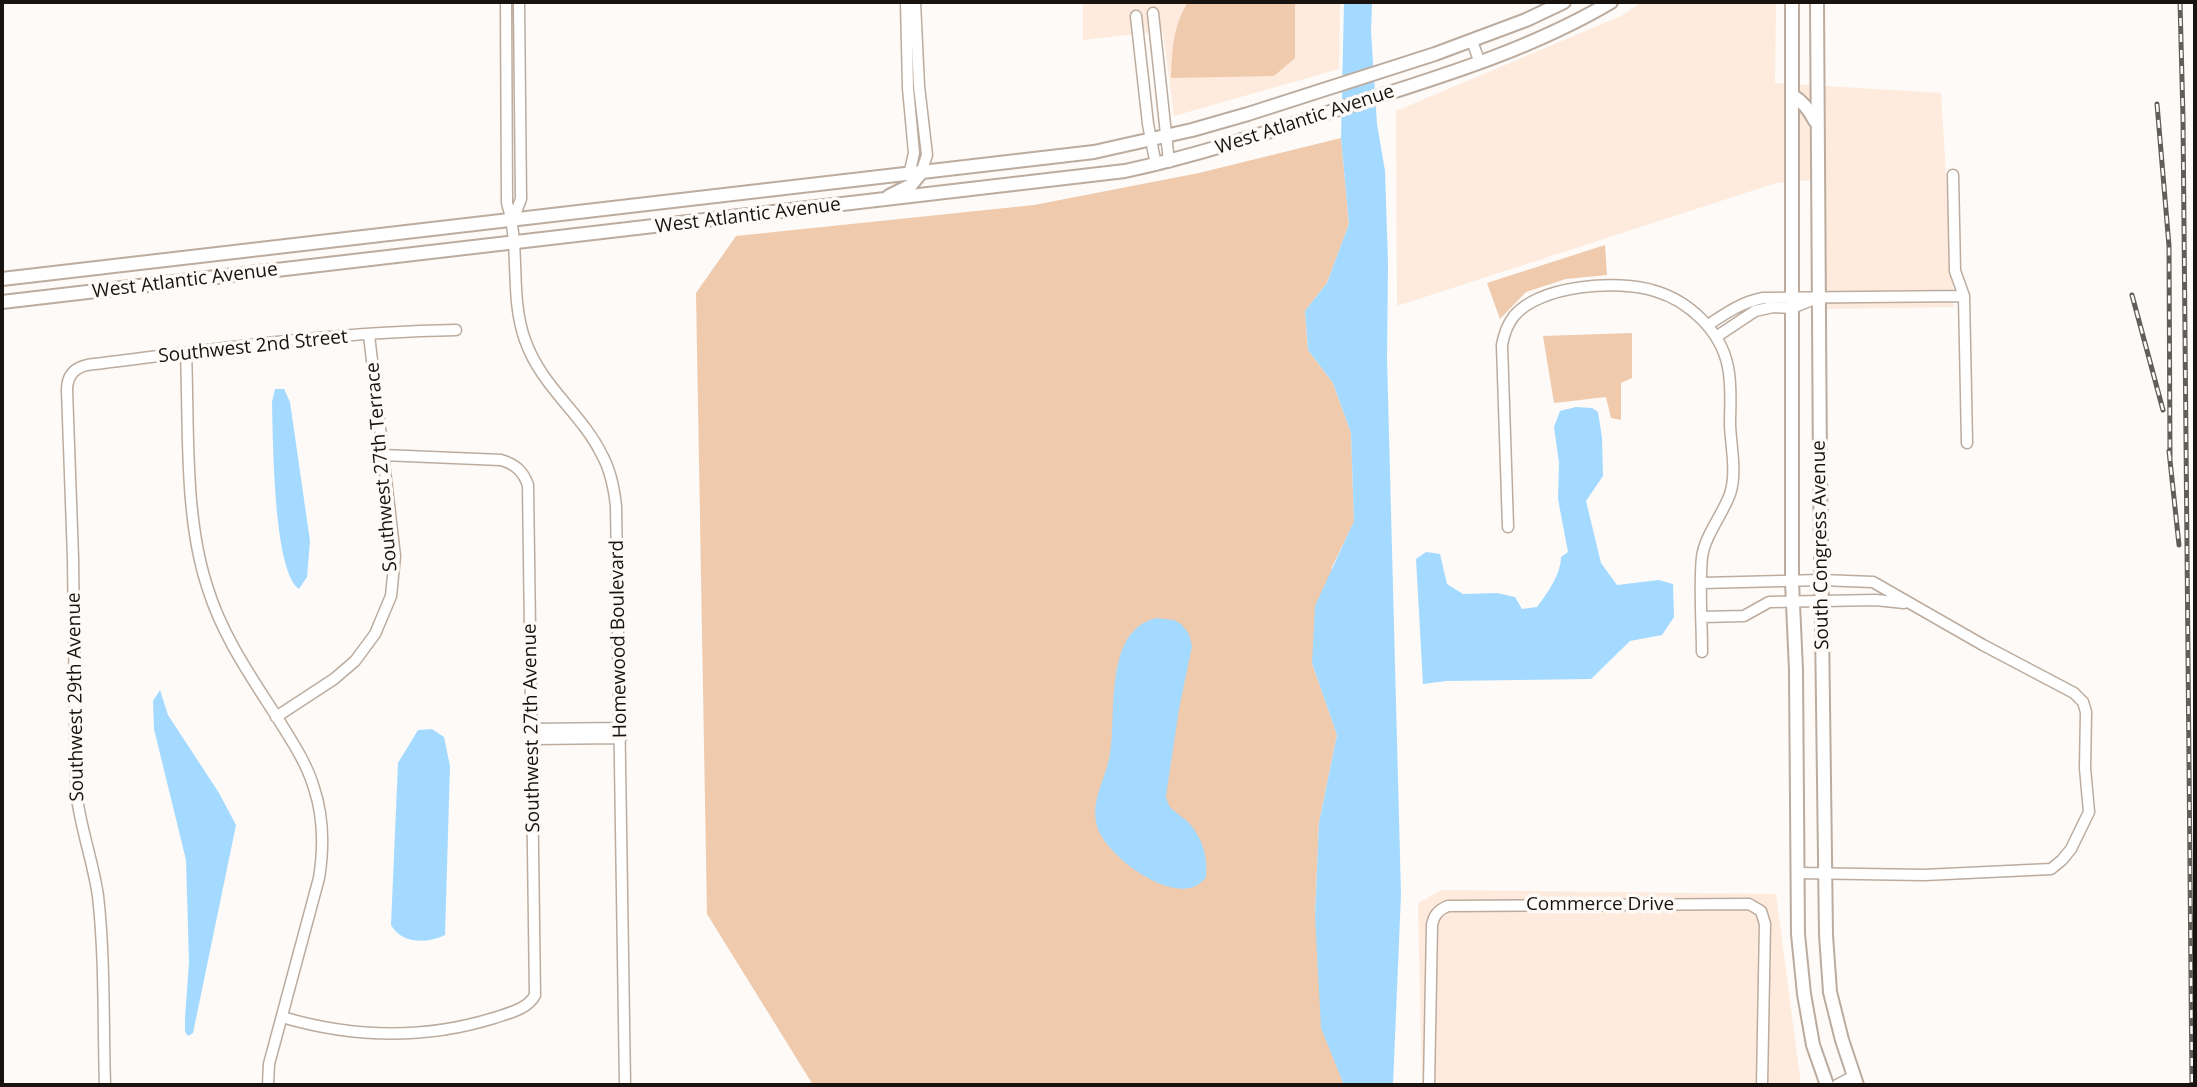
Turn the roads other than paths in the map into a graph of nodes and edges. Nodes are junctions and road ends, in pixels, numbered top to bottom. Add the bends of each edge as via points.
1 (506, 2) edge
2 (519, 2) edge
3 (906, 2) edge
4 (915, 2) edge
5 (1563, 2) edge
6 (1611, 2) edge
7 (1792, 2) edge
8 (1817, 2) edge
9 (1153, 13) dead end
10 (1136, 16) dead end
11 (1472, 41) junction
12 (1480, 64) junction
13 (1792, 95) junction
14 (1817, 124) junction
15 (1165, 136) junction
16 (1151, 140) junction
17 (1162, 163) junction
18 (915, 174) junction
19 (1953, 175) dead end
20 (879, 201) junction
21 (512, 220) junction
22 (514, 243) junction
23 (198, 257) junction
24 (2, 279) edge
25 (200, 279) junction
26 (1964, 296) junction
27 (1819, 298) junction
28 (2, 302) edge
29 (1792, 303) junction
30 (1708, 325) junction
31 (456, 330) dead end
32 (369, 335) junction
33 (1716, 337) junction
34 (186, 353) junction
35 (67, 390) joint
36 (1967, 443) dead end
37 (383, 455) junction
38 (1508, 527) dead end
39 (1821, 580) junction
40 (1793, 582) junction
41 (1702, 583) junction
42 (1822, 601) junction
43 (1793, 602) junction
44 (1909, 604) junction
45 (1702, 617) junction
46 (1702, 652) dead end
47 (276, 716) junction
48 (621, 733) junction
49 (533, 734) junction
50 (1798, 873) junction
51 (1825, 875) junction
52 (282, 1017) junction
53 (1855, 1080) edge
54 (105, 1085) edge
55 (268, 1085) edge
56 (625, 1085) edge
57 (1429, 1085) edge
58 (1762, 1085) edge
59 (1827, 1085) edge
60 (1837, 1085) edge

1 - 21 street, Homewood Boulevard via 507,203
2 - 21 street via 521,198
3 - 18 street
4 - 18 street via 927,155
5 - 11 main road, West Atlantic Avenue
6 - 12 main road, West Atlantic Avenue
7 - 13 main road, South Congress Avenue
8 - 14 main road, South Congress Avenue
9 - 15 street
10 - 16 street
11 - 12 street
11 - 15 main road, West Atlantic Avenue via 1248,114
12 - 17 main road, West Atlantic Avenue
13 - 14 main road via 1810,110
13 - 29 main road, South Congress Avenue
14 - 27 main road, South Congress Avenue
15 - 16 main road, West Atlantic Avenue
15 - 17 street
16 - 17 street
16 - 18 main road, West Atlantic Avenue via 1082,154
17 - 20 main road, West Atlantic Avenue
18 - 20 main road via 911,185
18 - 21 main road, West Atlantic Avenue
19 - 26 street via 1955,271
20 - 22 main road, West Atlantic Avenue
21 - 22 street, Homewood Boulevard
21 - 23 main road, West Atlantic Avenue
22 - 25 main road, West Atlantic Avenue
22 - 48 street, Homewood Boulevard via 518,315 532,358 602,453 614,488
23 - 24 main road, West Atlantic Avenue
23 - 25 main road
25 - 28 main road, West Atlantic Avenue
26 - 27 street
26 - 36 street
27 - 29 street
27 - 39 main road, South Congress Avenue
29 - 30 street via 1750,300
29 - 33 street via 1755,310
29 - 40 main road, South Congress Avenue
30 - 33 street
30 - 38 street via 1680,302 1654,290 1624,286 1569,290 1531,303 1515,315 1502,345
31 - 32 street, Southwest 2nd Street
32 - 34 street, Southwest 2nd Street
32 - 37 street, Southwest 27th Terrace
33 - 41 street via 1728,364 1731,386 1732,485 1702,555
34 - 35 street, Southwest 2nd Street via 80,367 70,376
34 - 47 street via 192,514 201,568 225,632
35 - 54 street, Southwest 29th Avenue via 76,791 99,912
37 - 47 street, Southwest 27th Terrace via 394,556 391,596 382,622 345,671
37 - 49 street, Southwest 27th Avenue via 509,462 521,471 529,492
39 - 40 street
39 - 42 main road, South Congress Avenue
39 - 44 street via 1872,582
40 - 41 street
40 - 43 main road, South Congress Avenue
41 - 45 street
42 - 43 street
42 - 44 street
42 - 51 main road, South Congress Avenue
43 - 45 street via 1769,602 1744,616
43 - 50 main road, South Congress Avenue
44 - 51 street via 2083,702 2089,812 2063,860 2045,871
45 - 46 street
47 - 52 street via 314,788 323,848
48 - 49 street
48 - 56 street, Homewood Boulevard
49 - 52 street, Southwest 27th Avenue via 532,1001 475,1024 392,1035 336,1030
50 - 51 street
50 - 59 main road, South Congress Avenue via 1804,994 1813,1045
51 - 53 main road, South Congress Avenue via 1830,992
52 - 55 street
53 - 60 street
57 - 58 street, Commerce Drive via 1432,925 1442,908 1737,904 1755,906 1765,923

